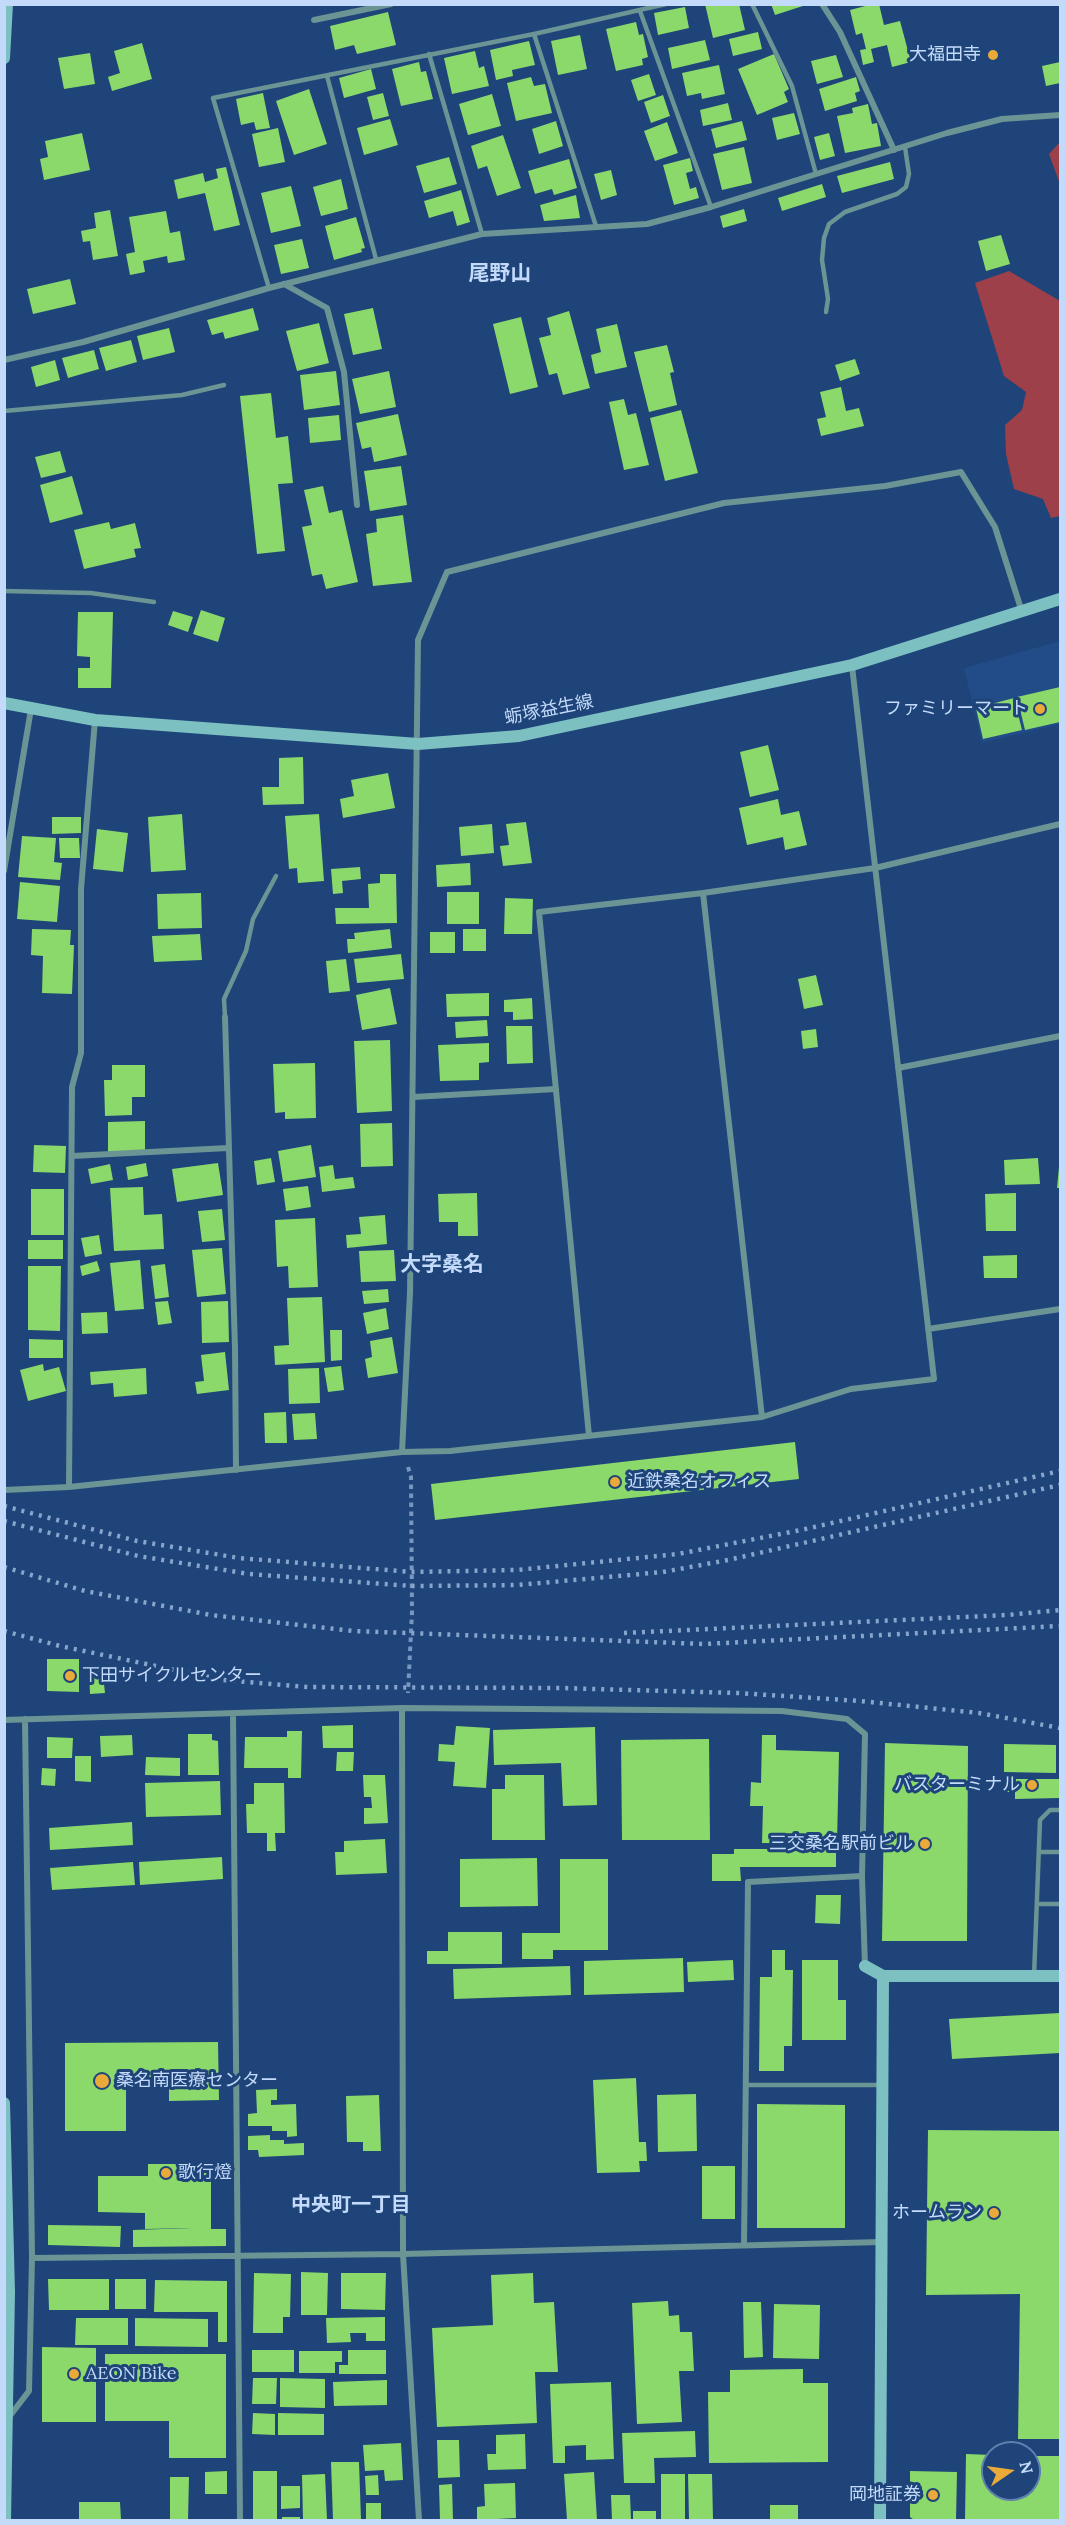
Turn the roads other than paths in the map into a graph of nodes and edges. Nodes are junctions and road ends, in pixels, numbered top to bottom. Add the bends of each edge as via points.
1 (7, 4) edge
2 (391, 4) edge
3 (666, 4) edge
4 (752, 4) edge
5 (822, 4) edge
6 (640, 11) junction
7 (314, 20) dead end
8 (534, 34) junction
9 (429, 54) junction
10 (4, 58) edge
11 (327, 76) junction
12 (1060, 115) edge
13 (905, 147) junction
14 (894, 150) junction
15 (816, 174) junction
16 (711, 207) junction
17 (596, 226) junction
18 (482, 234) junction
19 (376, 260) junction
20 (284, 284) junction
21 (269, 288) junction
22 (826, 312) dead end
23 (4, 360) edge
24 (224, 385) dead end
25 (4, 411) edge
26 (357, 505) dead end
27 (4, 591) edge
28 (1060, 599) edge
29 (154, 602) dead end
30 (1022, 612) junction
31 (852, 665) junction
32 (4, 704) edge
33 (31, 709) junction
34 (95, 720) junction
35 (418, 744) junction
36 (1060, 824) edge
37 (875, 868) junction
38 (4, 871) edge
39 (276, 876) dead end
40 (703, 893) junction
41 (225, 1017) joint
42 (1060, 1036) edge
43 (898, 1068) junction
44 (556, 1089) junction
45 (413, 1097) junction
46 (228, 1148) junction
47 (72, 1156) junction
48 (1060, 1309) edge
49 (928, 1329) junction
50 (762, 1417) junction
51 (590, 1436) junction
52 (402, 1452) junction
53 (236, 1470) junction
54 (69, 1487) junction
55 (4, 1490) edge
56 (402, 1708) junction
57 (233, 1714) junction
58 (25, 1719) junction
59 (4, 1720) edge
60 (1060, 1810) edge
61 (1039, 1852) junction
62 (1060, 1852) edge
63 (861, 1876) junction
64 (1038, 1904) junction
65 (1060, 1904) edge
66 (865, 1966) joint
67 (883, 1976) junction
68 (1060, 1976) edge
69 (1034, 1977) junction
70 (746, 2085) junction
71 (882, 2085) junction
72 (4, 2103) edge
73 (882, 2242) junction
74 (744, 2245) junction
75 (403, 2254) junction
76 (239, 2257) junction
77 (32, 2258) junction
78 (6, 2415) edge
79 (5, 2520) edge
80 (240, 2520) edge
81 (419, 2520) edge
82 (880, 2520) edge

1 - 10 street
2 - 7 street
3 - 6 lane
4 - 15 lane via 792,86
5 - 14 street via 846,42
6 - 8 lane
6 - 16 lane
8 - 9 lane
8 - 17 lane
9 - 11 lane
9 - 18 lane
11 - 19 lane
11 - 21 lane via 213,98
12 - 13 street via 1002,119
13 - 14 street
13 - 22 lane via 909,174 906,187 897,194 845,212 829,224 822,260
14 - 15 street
15 - 16 street
16 - 17 street via 647,224
17 - 18 street
18 - 19 street
19 - 20 street
20 - 21 street
20 - 26 street via 327,308 344,372
21 - 23 street via 83,342
24 - 25 lane via 182,395
27 - 29 lane via 91,593
28 - 30 street, 蛎塚益生線
30 - 31 street, 蛎塚益生線
30 - 35 street via 995,527 961,472 885,486 724,503 447,572 418,640
31 - 35 street, 蛎塚益生線 via 519,736
31 - 37 street
32 - 33 street, 蛎塚益生線
33 - 34 street, 蛎塚益生線
33 - 38 street
34 - 35 street, 蛎塚益生線
34 - 47 street via 81,889 81,1053 72,1087
35 - 45 street
36 - 37 street
37 - 40 street
37 - 43 street
39 - 41 lane via 253,919 246,951 224,999
40 - 44 street via 539,912
40 - 50 street
41 - 46 street
42 - 43 street
43 - 49 street
44 - 45 street
44 - 51 street
45 - 52 street via 410,1293
46 - 47 street
46 - 53 street
47 - 54 street
48 - 49 street
49 - 50 street via 933,1379 851,1389
50 - 51 street
51 - 52 street via 450,1451
52 - 53 street
53 - 54 street
54 - 55 street
56 - 57 street
56 - 63 street via 782,1712 847,1719 865,1734
56 - 75 street
57 - 58 street
57 - 76 street
58 - 59 street
58 - 77 street
60 - 61 lane via 1050,1810 1040,1820
61 - 62 lane
61 - 64 lane
63 - 66 street
63 - 70 street via 748,1882
64 - 65 lane
64 - 69 lane
66 - 67 street
67 - 69 street
67 - 71 street
68 - 69 street
70 - 71 lane
70 - 74 street
71 - 73 street
72 - 78 street via 9,2292
73 - 74 street
73 - 82 street
74 - 75 street
75 - 76 street
75 - 81 street
76 - 77 street
76 - 80 street
77 - 78 street via 30,2391
78 - 79 street

